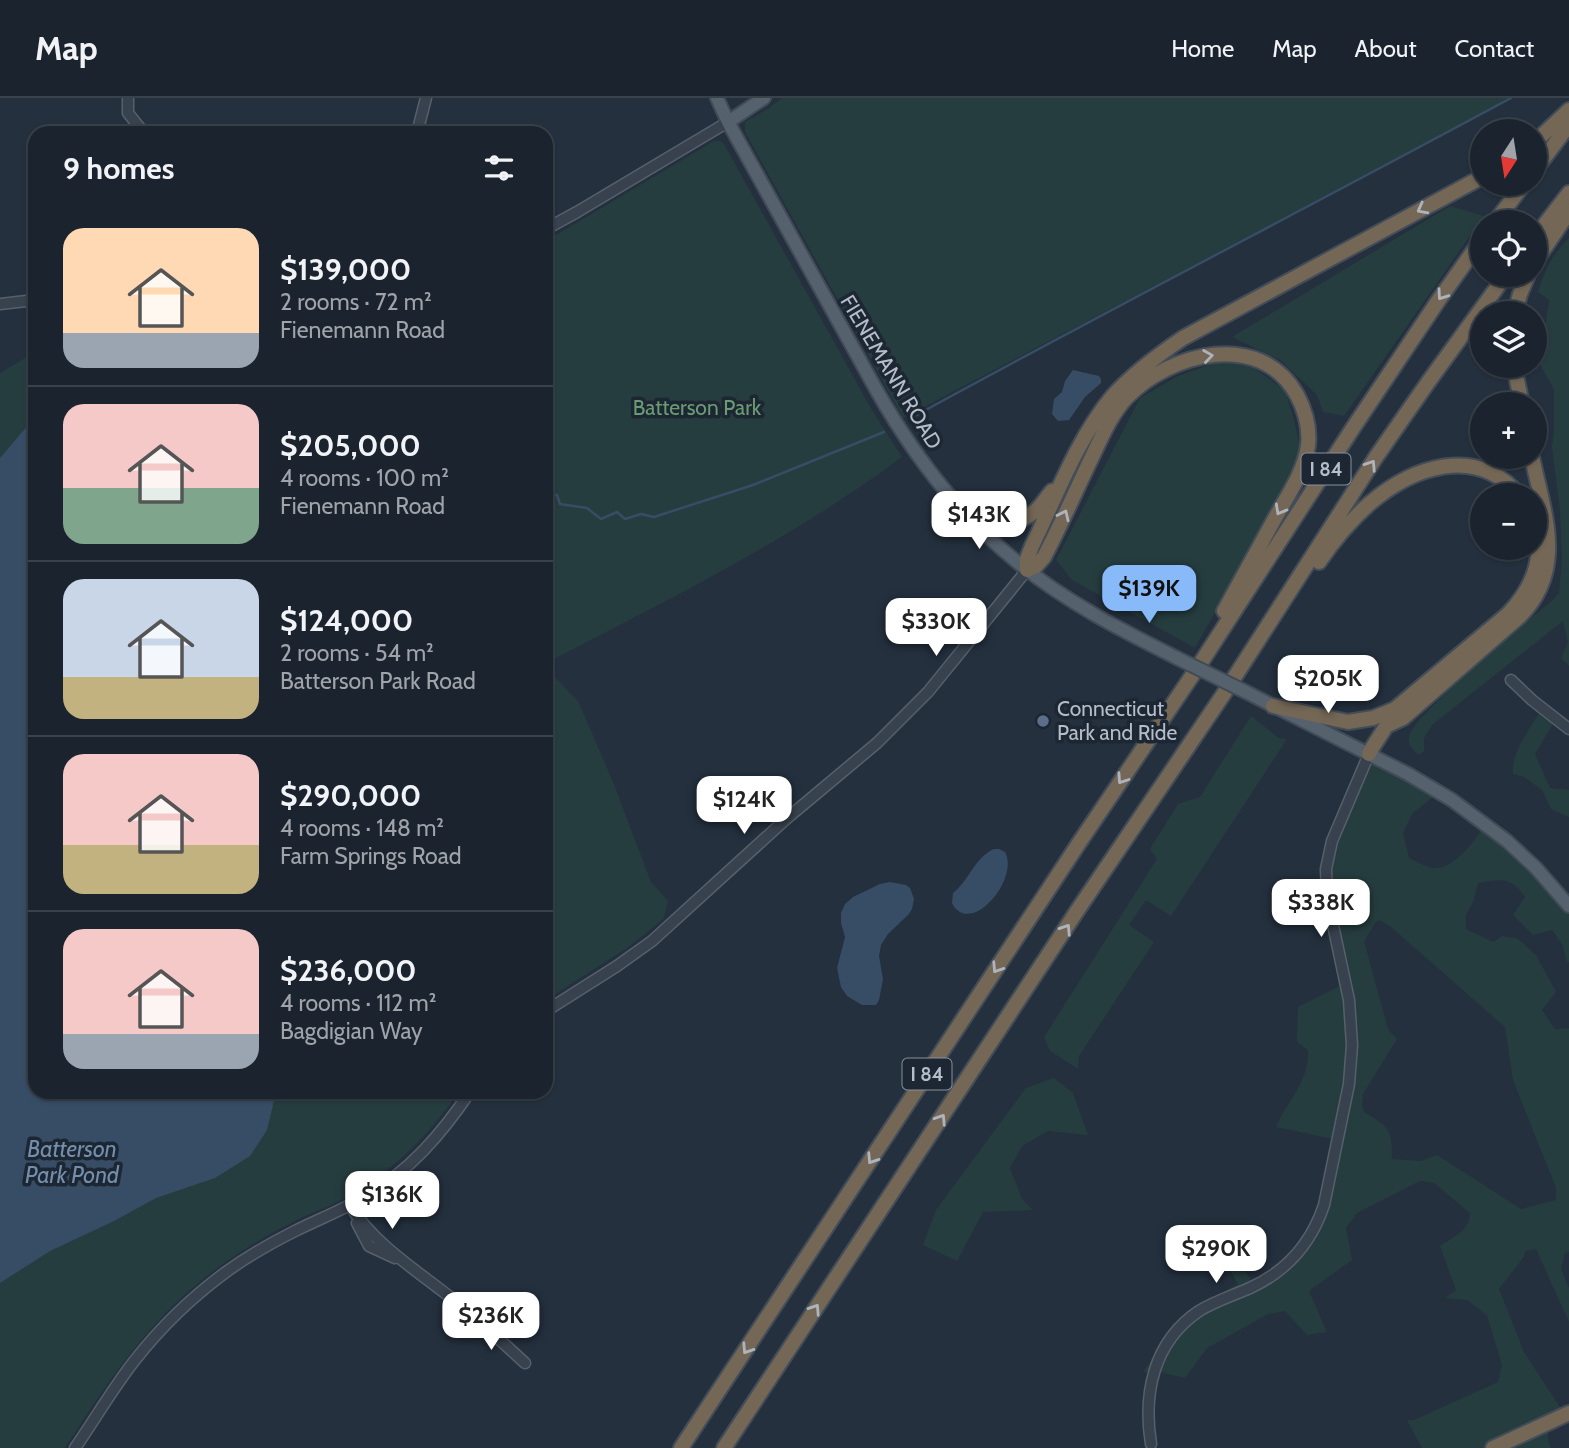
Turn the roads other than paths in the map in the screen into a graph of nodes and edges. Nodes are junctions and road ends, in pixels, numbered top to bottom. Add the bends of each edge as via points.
1 (128, 98) edge
2 (426, 98) edge
3 (717, 98) edge
4 (764, 98) edge
5 (1569, 110) edge
6 (728, 122) junction
7 (1569, 125) edge
8 (138, 126) edge
9 (419, 126) edge
10 (1547, 131) edge
11 (1547, 154) edge
12 (1470, 183) edge
13 (1569, 193) edge
14 (1515, 196) edge
15 (1504, 210) edge
16 (1569, 212) edge
17 (1547, 221) edge
18 (553, 225) edge
19 (1547, 244) edge
20 (1470, 256) edge
21 (1497, 287) edge
22 (28, 301) edge
23 (0, 304) edge
24 (1534, 469) edge
25 (1063, 481) junction
26 (1506, 483) edge
27 (956, 503) junction
28 (1538, 560) edge
29 (1027, 570) junction
30 (1281, 605) junction
31 (1511, 680) dead end
32 (1175, 702) junction
33 (1273, 706) junction
34 (1395, 709) junction
35 (1388, 725) junction
36 (1569, 729) edge
37 (1369, 754) junction
38 (1569, 905) edge
39 (553, 1007) edge
40 (465, 1099) edge
41 (350, 1206) junction
42 (525, 1363) dead end
43 (1569, 1413) edge
44 (1151, 1444) dead end
45 (75, 1448) edge
46 (681, 1448) edge
47 (724, 1448) edge
48 (1493, 1448) edge

1 - 8 street via 128,113
2 - 9 street
3 - 6 main road, FIENEMANN ROAD
4 - 6 main road
5 - 10 highway
6 - 18 street
6 - 27 main road, FIENEMANN ROAD via 885,405 927,469
7 - 11 highway
12 -> 25 highway via 1160,354 1106,405
13 - 17 highway
14 - 15 highway
16 - 19 highway
20 -> 32 highway, I 84
30 -> 21 highway, I 84 via 1407,412
22 - 23 street
24 - 35 highway via 1549,547 1546,574 1537,595 1519,617 1403,718
25 - 27 highway via 1035,512 1017,521 987,519
25 - 29 highway via 1028,555
26 - 30 highway via 1489,472 1456,465 1410,478 1362,511
27 - 29 main road, FIENEMANN ROAD
28 - 34 highway via 1525,594 1508,614
29 -> 32 highway via 1044,557 1106,427 1135,390 1177,363 1214,355 1246,356 1279,373 1294,390 1306,418 1304,462
29 - 33 main road, FIENEMANN ROAD, bridge via 1130,635
29 - 39 street via 928,692 877,743 652,941
47 -> 30 highway, I 84
31 - 36 street
32 -> 46 highway, I 84
33 - 34 highway via 1348,722 1373,719
33 - 37 main road, FIENEMANN ROAD
34 - 35 highway
35 - 37 highway
37 - 38 main road, FIENEMANN ROAD via 1477,817 1521,853
37 - 44 street via 1332,841 1326,869 1327,897 1349,1000 1352,1045 1349,1084 1324,1205 1293,1259 1254,1286 1198,1312 1172,1338 1155,1368 1149,1392
40 - 41 street via 417,1158
41 - 42 street via 369,1246 417,1272
41 - 45 street via 261,1249 194,1298 134,1361
43 - 48 highway

